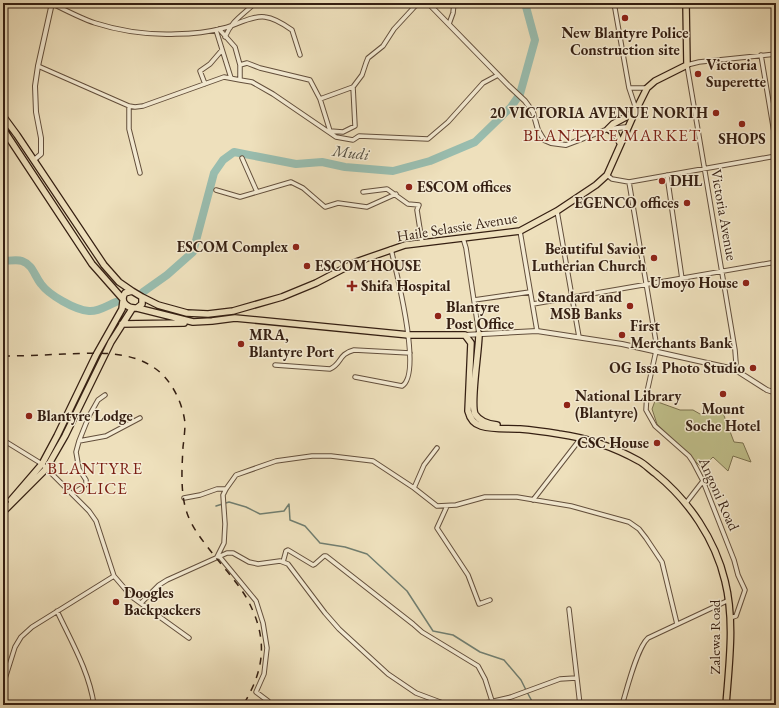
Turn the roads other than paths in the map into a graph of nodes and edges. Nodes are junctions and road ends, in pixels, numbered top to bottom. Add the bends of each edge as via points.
1 (52, 3) edge
2 (255, 3) edge
3 (418, 3) edge
4 (428, 3) edge
5 (454, 3) edge
6 (614, 3) edge
7 (686, 3) edge
8 (448, 24) junction
9 (230, 27) junction
10 (217, 29) junction
11 (225, 37) junction
12 (222, 50) junction
13 (776, 54) edge
14 (300, 55) dead end
15 (761, 55) junction
16 (240, 65) junction
17 (687, 65) junction
18 (38, 66) junction
19 (498, 75) junction
20 (231, 78) junction
21 (240, 80) junction
22 (205, 84) junction
23 (353, 87) junction
24 (629, 88) junction
25 (647, 88) junction
26 (320, 99) junction
27 (129, 106) junction
28 (636, 110) junction
29 (3, 116) edge
30 (628, 127) junction
31 (3, 129) edge
32 (608, 129) junction
33 (620, 143) junction
34 (776, 144) edge
35 (776, 156) edge
36 (242, 158) dead end
37 (34, 160) junction
38 (704, 169) junction
39 (140, 173) dead end
40 (607, 175) junction
41 (667, 175) junction
42 (629, 182) junction
43 (216, 190) dead end
44 (257, 192) junction
45 (363, 192) dead end
46 (396, 194) junction
47 (557, 211) junction
48 (520, 232) junction
49 (463, 238) junction
50 (422, 242) junction
51 (391, 249) junction
52 (776, 262) edge
53 (721, 271) junction
54 (682, 279) junction
55 (646, 285) junction
56 (132, 291) junction
57 (530, 292) junction
58 (142, 297) junction
59 (573, 297) junction
60 (122, 300) junction
61 (474, 300) junction
62 (533, 304) junction
63 (135, 308) junction
64 (193, 322) junction
65 (122, 324) junction
66 (537, 331) junction
67 (464, 334) junction
68 (479, 334) junction
69 (409, 335) junction
70 (579, 337) junction
71 (656, 351) junction
72 (410, 354) junction
73 (275, 365) dead end
74 (734, 369) junction
75 (356, 377) dead end
76 (776, 393) edge
77 (105, 395) dead end
78 (140, 418) dead end
79 (519, 429) junction
80 (581, 438) junction
81 (3, 440) edge
82 (79, 441) junction
83 (437, 448) dead end
84 (44, 466) junction
85 (703, 481) junction
86 (414, 488) junction
87 (226, 489) junction
88 (72, 494) junction
89 (184, 498) dead end
90 (534, 500) junction
91 (686, 503) junction
92 (447, 506) junction
93 (3, 507) edge
94 (3, 512) edge
95 (217, 557) junction
96 (283, 562) junction
97 (114, 576) junction
98 (490, 600) dead end
99 (729, 600) junction
100 (141, 603) junction
101 (569, 609) dead end
102 (57, 611) junction
103 (730, 618) junction
104 (677, 624) junction
105 (189, 638) dead end
106 (576, 678) junction
107 (3, 685) edge
108 (268, 701) dead end
109 (489, 703) edge
110 (94, 705) edge
111 (448, 705) edge
112 (477, 705) edge
113 (580, 705) edge
114 (622, 705) edge
115 (726, 705) edge

1 - 10 street via 94,23 133,31 176,34
1 - 18 street
2 - 9 street
3 - 23 street via 394,29 383,46 368,58 362,75
4 - 8 street
5 - 8 street
6 - 24 street
7 - 17 highway
8 - 19 street
9 - 10 street
9 - 11 street
9 - 14 street via 267,17 292,30
10 - 11 street
10 - 12 street
11 - 16 street via 235,47
12 - 20 street
12 - 22 street via 200,71
13 - 15 street
15 - 17 street
15 - 34 street
16 - 21 street
16 - 26 street via 247,63 310,80
17 - 25 highway, Haile Selassie Avenue via 655,81
17 - 38 street, Victoria Avenue
18 - 27 street
18 - 37 street via 35,86 36,112 42,146 41,154
19 - 21 street via 483,83 448,122 428,139 359,136 353,140 336,138 273,94 252,82
19 - 32 street via 526,101 544,140 560,145 574,143
20 - 21 street
20 - 22 street via 224,77
22 - 27 street via 143,106
23 - 26 street
23 - 26 street via 354,126 342,132 330,130
24 - 25 street
24 - 28 street
25 - 28 highway, Haile Selassie Avenue
27 - 39 street via 129,129
28 - 30 highway, Haile Selassie Avenue
28 - 32 highway
29 - 37 highway
30 - 32 street
30 - 33 highway, Haile Selassie Avenue
31 - 60 highway via 92,264
32 - 33 highway via 616,134
33 - 40 highway, Haile Selassie Avenue
35 - 38 street
36 - 44 street
37 - 56 highway via 104,265 119,282
38 - 41 street
38 - 53 street, Victoria Avenue
40 - 42 street via 612,179
40 - 47 highway, Haile Selassie Avenue
41 - 42 street
41 - 54 street
42 - 55 street, Angoni Road
43 - 44 street via 240,197
44 - 46 street via 291,182 303,188 325,207 338,203 367,207
45 - 46 street via 388,189
46 - 50 street via 408,204 419,205 417,210
47 - 48 highway, Haile Selassie Avenue
47 - 59 street
48 - 49 highway, Haile Selassie Avenue
48 - 57 street
49 - 50 highway, Haile Selassie Avenue
49 - 61 street
50 - 51 highway, Haile Selassie Avenue
51 - 58 highway, Haile Selassie Avenue via 356,262 282,297 233,311 204,314 174,310
51 - 69 street
52 - 53 street
53 - 54 street
53 - 74 street, Victoria Avenue via 735,350
54 - 55 street
55 - 59 street
55 - 71 street, Angoni Road
56 - 58 highway
56 - 60 highway via 125,293
57 - 61 street
57 - 62 street
58 - 63 highway via 142,304
59 - 62 street
59 - 70 street
60 - 63 highway via 126,305
60 - 84 highway via 122,309 96,355
61 - 68 street
62 - 66 street
63 - 64 highway
63 - 65 highway
64 - 65 highway
64 - 69 highway via 235,318
65 - 84 highway via 65,436
66 - 68 street
66 - 70 street
67 - 68 street
67 - 69 highway
67 - 79 highway, Zalewa Road via 471,343 467,406 470,417 476,424 488,428
68 - 79 highway, Zalewa Road via 474,410 478,418 485,423
69 - 72 street
70 - 71 street
71 - 74 street
71 - 85 street, Angoni Road via 647,392 646,410 655,426 689,456
72 - 73 street via 354,350 344,354 334,368 330,369
72 - 75 street via 407,382 402,386
74 - 76 street
77 - 82 street via 98,400
78 - 82 street via 106,436
79 - 80 highway, Zalewa Road
80 - 90 street
80 - 91 highway, Zalewa Road via 612,448 641,462
81 - 84 street
82 - 88 street via 76,452 79,469 86,484
83 - 86 street via 424,465
84 - 88 street
84 - 93 highway
84 - 94 highway
85 - 91 street
85 - 103 street, Angoni Road via 745,590 736,616
86 - 87 street via 373,461 318,456 276,461 236,475
86 - 92 street via 437,506
87 - 89 street
87 - 95 street via 223,496 224,543
88 - 97 street via 96,521
90 - 92 street via 485,496
90 - 104 street via 592,511 634,526 646,538 662,562
91 - 99 highway, Zalewa Road via 700,522 711,544 725,580
92 - 98 street via 437,528 468,575 479,604
95 - 96 street via 230,553 258,564
95 - 100 street via 167,580
95 - 108 street via 256,602 259,609 267,648 264,674 256,692
96 - 109 street via 286,550 313,565 326,556 422,632 478,666 485,679
96 - 111 street via 294,570 339,629 388,674 416,693
97 - 100 street via 132,597
97 - 102 street
99 - 103 highway, Zalewa Road
99 - 104 street
100 - 105 street
101 - 106 street
102 - 107 street via 21,637 15,647
102 - 110 street via 87,676
103 - 115 highway, Zalewa Road
104 - 114 street via 644,642
106 - 109 street via 560,679
106 - 113 street
109 - 112 street

